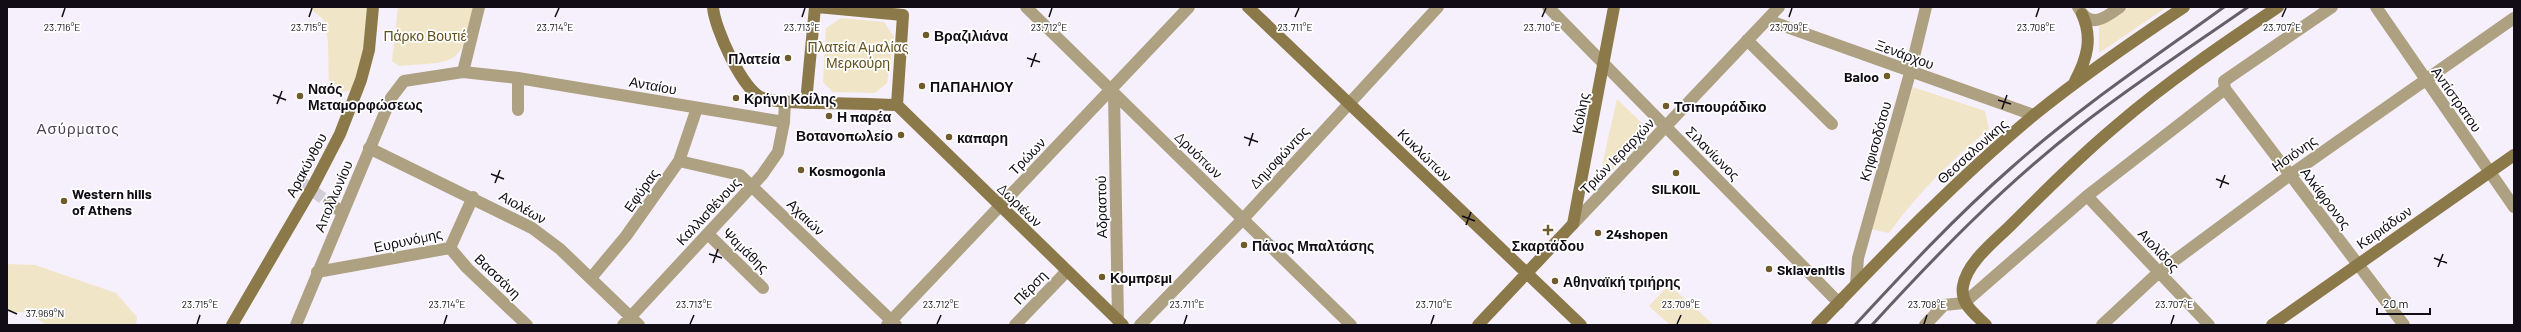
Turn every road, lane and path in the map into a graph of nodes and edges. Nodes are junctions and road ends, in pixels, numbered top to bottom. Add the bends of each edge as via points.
1 (373, 7) edge
2 (479, 7) edge
3 (713, 7) edge
4 (816, 7) edge
5 (1026, 7) edge
6 (1189, 7) edge
7 (1248, 7) edge
8 (1438, 7) edge
9 (1548, 7) edge
10 (1614, 7) edge
11 (1779, 7) edge
12 (1926, 7) edge
13 (2120, 7) edge
14 (2184, 7) edge
15 (2278, 7) edge
16 (2332, 7) edge
17 (2376, 7) edge
18 (906, 10) edge
19 (2080, 11) edge
20 (2514, 18) edge
21 (1767, 20) junction
22 (1747, 40) junction
23 (1605, 64) junction
24 (463, 72) junction
25 (1910, 72) junction
26 (518, 78) junction
27 (2426, 80) junction
28 (404, 81) joint
29 (2073, 85) junction
30 (2225, 89) junction
31 (1112, 92) junction
32 (785, 101) junction
33 (806, 102) junction
34 (1349, 104) junction
35 (896, 105) junction
36 (696, 108) junction
37 (518, 110) dead end
38 (2034, 115) junction
39 (784, 122) junction
40 (1832, 124) dead end
41 (1666, 127) junction
42 (369, 148) junction
43 (2514, 155) edge
44 (679, 161) junction
45 (2490, 172) junction
46 (2290, 175) junction
47 (752, 186) junction
48 (2087, 196) junction
49 (474, 197) junction
50 (329, 203) tunnel mouth
51 (1000, 206) junction
52 (2514, 207) edge
53 (342, 212) junction
54 (1243, 219) junction
55 (1573, 224) junction
56 (708, 234) junction
57 (450, 248) junction
58 (2357, 264) junction
59 (1067, 271) junction
60 (318, 272) junction
61 (2159, 272) junction
62 (1526, 273) junction
63 (591, 278) junction
64 (1856, 284) junction
65 (764, 288) dead end
66 (1839, 302) junction
67 (1964, 303) junction
68 (627, 321) edge
69 (891, 323) edge
70 (1121, 323) edge
71 (232, 325) edge
72 (296, 325) edge
73 (527, 325) edge
74 (639, 325) edge
75 (1015, 325) edge
76 (1140, 325) edge
77 (1351, 325) edge
78 (1478, 325) edge
79 (1580, 325) edge
80 (1817, 325) edge
81 (1925, 325) edge
82 (1986, 325) edge
83 (2102, 325) edge
84 (2209, 325) edge
85 (2272, 325) edge
86 (2404, 325) edge

1 - 71 street, Αρακύνθου, bridge via 369,50 361,80 340,134 308,195
2 - 24 street
3 - 32 street via 719,34 748,86 761,98
4 - 18 street
4 - 33 street
5 - 31 street, Δρυόπων
6 - 31 street, Τρώων
7 - 34 street, Κυκλώπων
8 - 34 street, Δημοφώντος
9 - 23 street, Σιλανίωνος
10 - 23 street, Κοίλης
11 - 21 street, Τριών Ιεραρχών
12 - 25 street, Κηφισοδότου
13 - 19 street via 2102,20 2094,21
14 - 29 street, Θεσσαλονίκης
15 - 67 street via 2146,102 2070,168 1978,260 1963,284
16 - 30 street via 2224,81
17 - 27 street, Αντίστρατου
18 - 35 street
19 - 29 street via 2087,26 2088,46
20 - 27 street, Ησιόνης
21 - 22 street, Τριών Ιεραρχών
21 - 25 street, Ξενάρχου
22 - 40 street
22 - 41 street, Τριών Ιεραρχών
23 - 41 street, Σιλανίωνος
23 - 55 street, Κοίλης
24 - 26 street, Ανταίου
24 - 28 street, Ανταίου
25 - 38 street, Ξενάρχου
25 - 64 street, Κηφισοδότου via 1858,258
26 - 36 street, Ανταίου
26 - 37 street
27 - 45 street, Αντίστρατου
27 - 46 street, Ησιόνης
28 - 42 street, Απολλωνίου via 391,98
29 - 38 street, Θεσσαλονίκης
30 - 46 street, Αλκίφρονος
30 - 48 street
31 - 51 street, Τρώων
31 - 54 street, Δρυόπων
31 - 70 street, Αδραστού
32 - 33 street
32 - 39 street, Καλλισθένους
33 - 35 street
34 - 54 street, Δημοφώντος
34 - 62 street, Κυκλώπων
35 - 51 street, Δωριέων
36 - 39 street, Ανταίου
36 - 44 street, Εφύρας
38 - 64 street, Θεσσαλονίκης via 1902,236
39 - 47 street, Καλλισθένους via 778,152
41 - 55 street, Τριών Ιεραρχών
41 - 66 street, Σιλανίωνος
42 - 49 street, Αιολέων
42 - 53 street, Απολλωνίου
43 - 45 street, Κειριάδων
44 - 47 street, Αχαιών via 740,175
44 - 63 street, Εφύρας via 626,236
45 - 52 street, Αντίστρατου
45 - 58 street, Κειριάδων
46 - 58 street, Αλκίφρονος
46 - 61 street, Ησιόνης
47 - 56 street, Καλλισθένους
47 - 69 street, Αχαιών
48 - 61 street, Αιολίδος
48 - 67 street
49 - 57 street, Ευρυνόμης
49 - 63 street, Αιολέων via 532,228 560,249
50 - 53 street
51 - 59 street, Δωριέων
51 - 69 street, Τρώων
53 - 60 street, Απολλωνίου
54 - 76 street, Δημοφώντος
54 - 77 street, Δρυόπων
55 - 62 street, Τριών Ιεραρχών
56 - 65 street, Ψαμάθης
56 - 68 street, Καλλισθένους
57 - 60 street, Ευρυνόμης
57 - 73 street, Βασσάνη via 467,268
58 - 85 street, Κειριάδων
58 - 86 street, Αλκίφρονος
59 - 70 street, Δωριέων
59 - 75 street, Πέρση
60 - 72 street, Απολλωνίου
61 - 83 street, Ησιόνης
61 - 84 street, Αιολίδος
62 - 78 street, Τριών Ιεραρχών
62 - 79 street, Κυκλώπων
63 - 68 street, Αιολέων
64 - 66 street, Θεσσαλονίκης
66 - 80 street, Θεσσαλονίκης
67 - 81 street via 1944,305
67 - 82 street
68 - 74 street, Αιολέων

